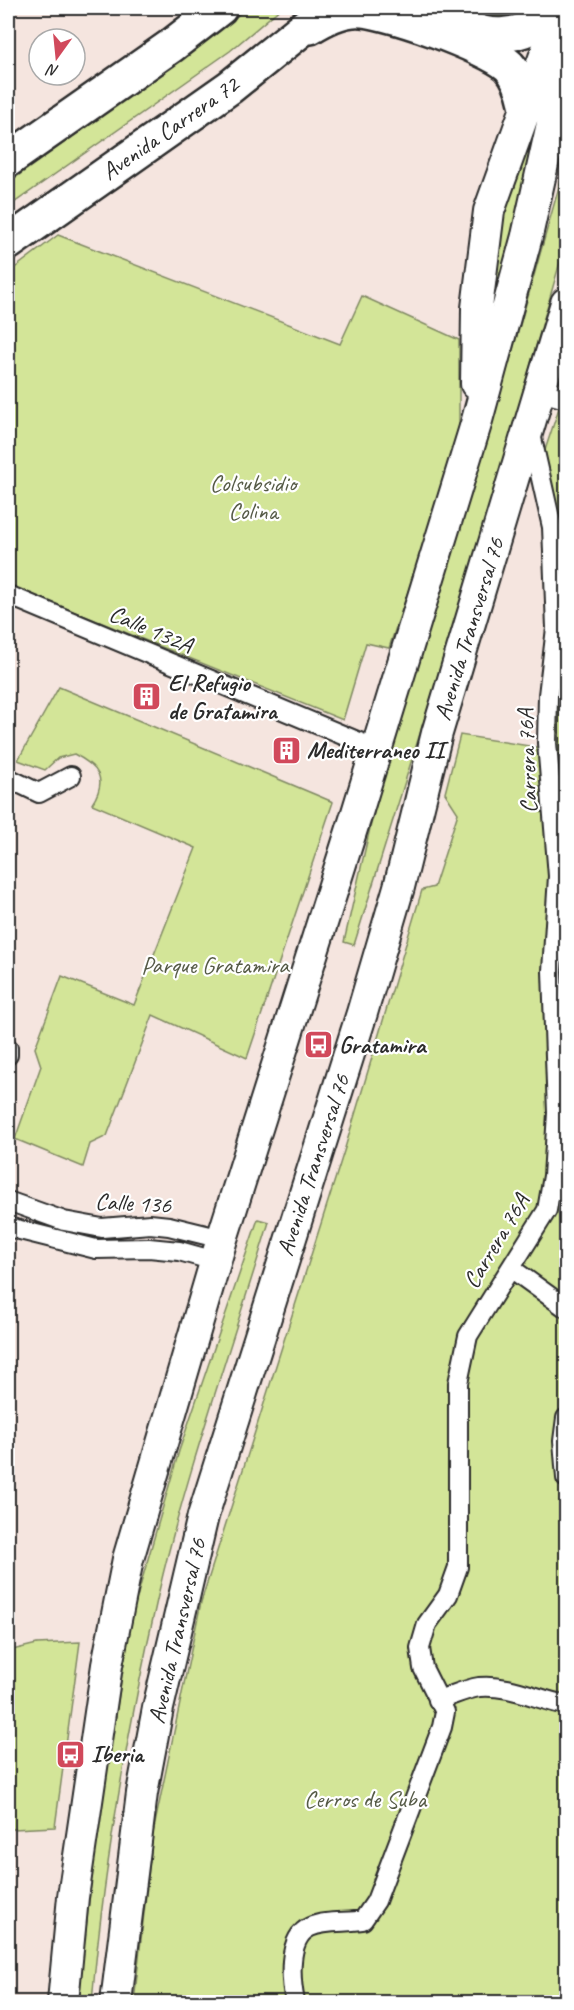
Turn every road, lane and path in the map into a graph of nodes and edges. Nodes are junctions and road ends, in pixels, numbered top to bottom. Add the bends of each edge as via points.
1 (220, 8) edge
2 (328, 8) edge
3 (446, 8) edge
4 (560, 8) edge
5 (298, 21) edge
6 (567, 60) edge
7 (526, 103) junction
8 (8, 160) edge
9 (8, 220) edge
10 (8, 243) edge
11 (567, 303) edge
12 (554, 396) edge
13 (476, 424) junction
14 (530, 429) junction
15 (8, 595) edge
16 (376, 749) junction
17 (71, 776) dead end
18 (8, 778) edge
19 (8, 1048) edge
20 (8, 1055) edge
21 (562, 1114) edge
22 (8, 1201) edge
23 (64, 1221) junction
24 (8, 1227) edge
25 (57, 1239) junction
26 (218, 1250) junction
27 (512, 1269) junction
28 (567, 1308) edge
29 (567, 1418) edge
30 (567, 1478) edge
31 (438, 1700) junction
32 (567, 1705) edge
33 (63, 2002) edge
34 (116, 2002) edge
35 (295, 2002) edge

1 - 8 highway
2 - 5 highway, Avenida Carrera 72
3 - 4 highway via 470,29 498,35 532,28
4 - 7 main road
5 - 7 highway via 344,12 384,13 500,59 520,81
5 - 9 highway, Avenida Carrera 72
5 - 10 highway, Avenida Carrera 72 via 230,87
6 - 13 main road via 527,236
7 - 13 main road via 494,192 485,231 477,308
11 - 12 main road, Avenida Transversal 76
12 - 14 main road, Avenida Transversal 76
13 - 16 main road
14 - 21 street, Carrera 76A via 552,527 556,628 547,742 558,876 552,971
14 - 34 main road, Avenida Transversal 76 via 437,733 365,1003 200,1527 142,1792
15 - 16 street, Calle 132A
16 - 26 main road
17 - 18 street via 39,793
19 - 20 street
21 - 27 street, Carrera 76A via 547,1210
22 - 23 street, Calle 136
23 - 25 street
23 - 26 street, Calle 136 via 102,1228 169,1226
24 - 25 street, Calle 136
25 - 26 street, Calle 136 via 96,1249
26 - 33 main road via 128,1559 107,1665 73,1897
27 - 28 street
27 - 31 street, Carrera 76A via 491,1295 468,1336 458,1383 458,1567 448,1595 427,1624 420,1648 423,1668
29 - 30 street via 563,1441
31 - 32 street via 478,1687 491,1687
31 - 35 street, Carrera 76A via 446,1712 376,1901 363,1920 310,1927 300,1936 293,1953

